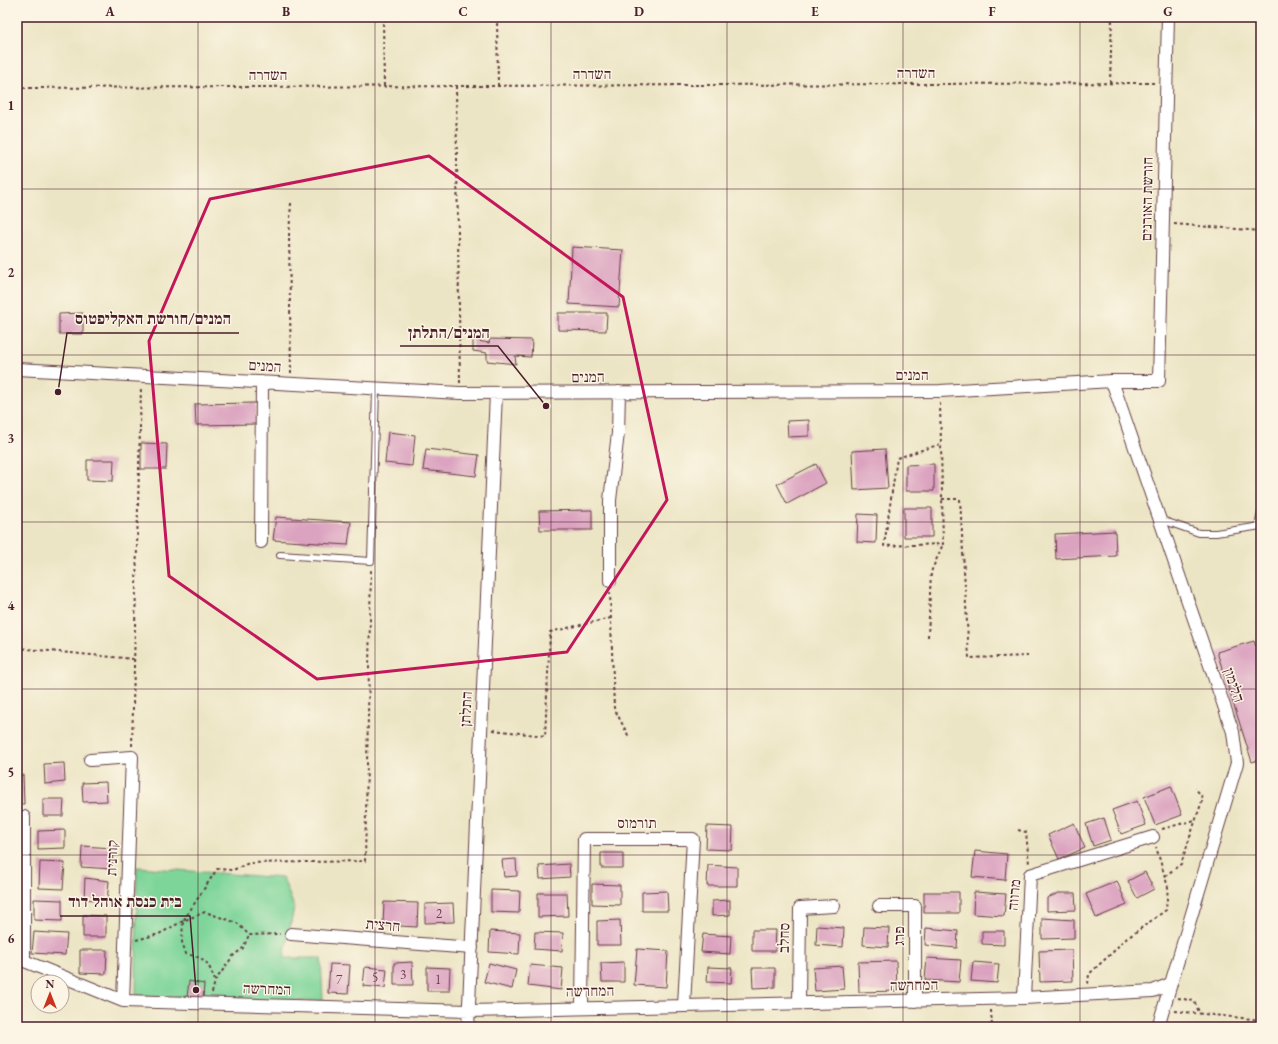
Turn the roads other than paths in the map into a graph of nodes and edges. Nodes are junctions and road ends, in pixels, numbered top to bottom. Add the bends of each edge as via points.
1 (1168, 17) edge
2 (17, 369) edge
3 (1112, 380) junction
4 (1159, 381) joint
5 (262, 382) junction
6 (376, 389) junction
7 (619, 392) junction
8 (496, 394) junction
9 (1261, 513) edge
10 (1160, 519) junction
11 (1260, 526) edge
12 (261, 542) dead end
13 (280, 555) dead end
14 (610, 581) road end
15 (90, 760) dead end
16 (17, 818) edge
17 (1154, 837) road end
18 (834, 906) dead end
19 (879, 906) dead end
20 (291, 934) road end
21 (472, 948) junction
22 (20, 959) edge
23 (1170, 984) junction
24 (1024, 998) junction
25 (915, 1001) junction
26 (123, 1002) junction
27 (799, 1003) junction
28 (684, 1005) junction
29 (582, 1008) junction
30 (469, 1011) junction
31 (468, 1027) edge
32 (1158, 1027) edge

1 - 4 street, חורשת האורנים
2 - 5 street, המנים
3 - 4 street, המנים
3 - 7 street, המנים via 940,391
3 - 10 street, הלימון
5 - 6 street, המנים
5 - 12 street
6 - 8 street, המנים
6 - 13 lane via 371,561
7 - 8 street, המנים
7 - 14 street via 618,433 610,500
8 - 21 street, התלתן
9 - 11 lane
10 - 11 lane via 1199,533
10 - 23 street, הלימון via 1233,732 1237,763
15 - 26 street, קורנית via 132,757
16 - 22 street via 24,817
17 - 24 street, מרווה via 1030,875
18 - 27 street, סחלב via 800,908
19 - 25 street, פרג via 914,906
20 - 21 street, חרצית
21 - 30 street, התלתן
22 - 26 street, המחרשה
23 - 24 street, המחרשה via 1154,991
23 - 32 street, הלימון
24 - 25 street, המחרשה
25 - 27 street, המחרשה
26 - 30 street, המחרשה
27 - 28 street, המחרשה
28 - 29 street, המחרשה
28 - 29 street, תורמוס via 693,839 584,839
29 - 30 street, המחרשה
30 - 31 street, התלתן

